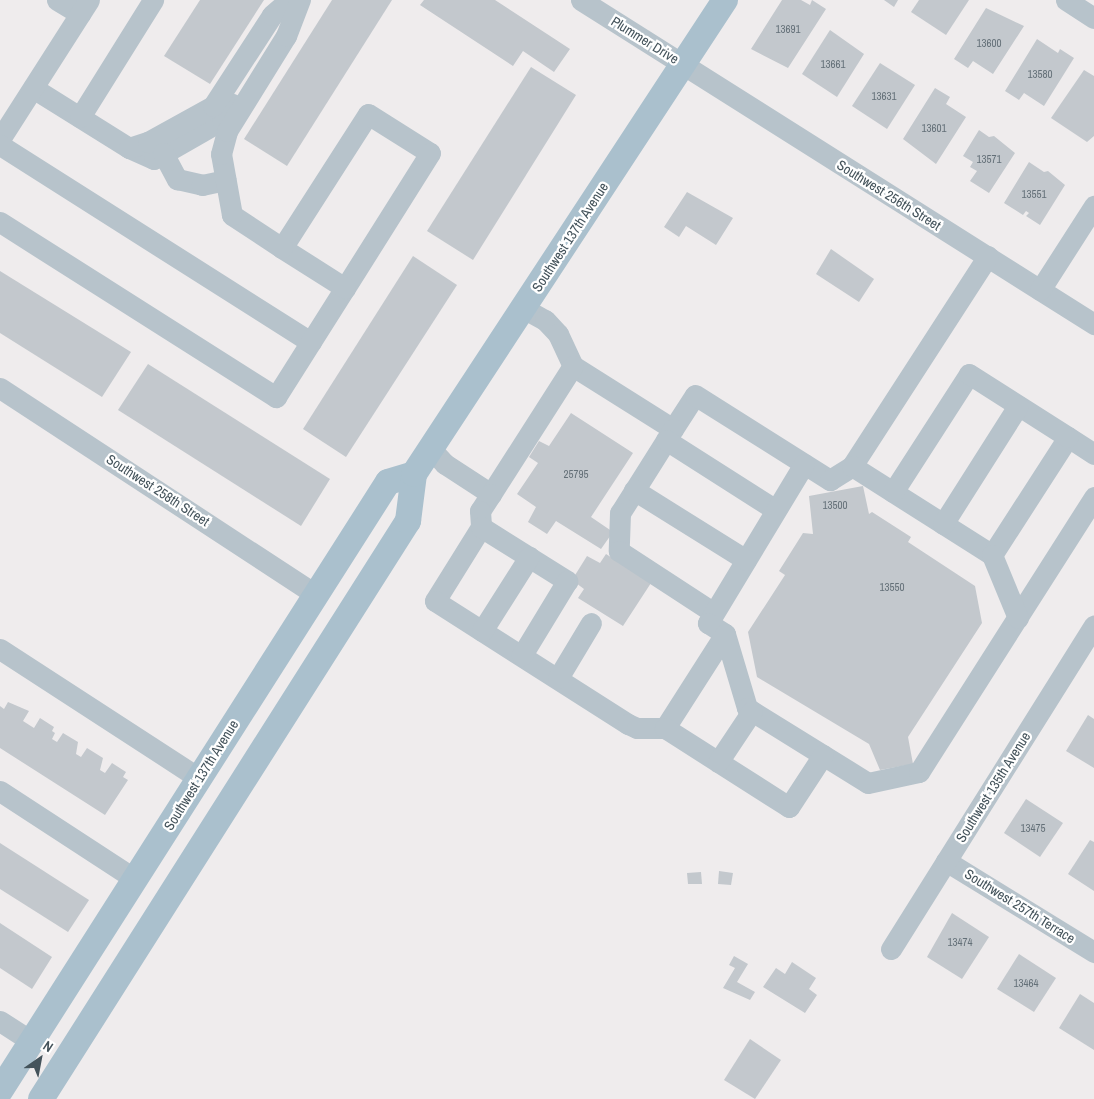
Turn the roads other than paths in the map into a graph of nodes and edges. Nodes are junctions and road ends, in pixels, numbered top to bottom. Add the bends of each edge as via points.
1 (57, 0) edge
2 (153, 0) edge
3 (289, 0) edge
4 (300, 0) edge
5 (581, 0) edge
6 (725, 0) edge
7 (1066, 0) edge
8 (85, 7) edge
9 (1094, 18) edge
10 (684, 65) junction
11 (33, 88) junction
12 (80, 117) junction
13 (0, 139) edge
14 (0, 145) edge
15 (129, 148) junction
16 (163, 154) junction
17 (225, 180) junction
18 (1094, 206) edge
19 (0, 222) edge
20 (274, 243) junction
21 (988, 256) junction
22 (346, 288) junction
23 (1040, 290) junction
24 (523, 308) junction
25 (1094, 324) edge
26 (311, 342) junction
27 (573, 366) junction
28 (0, 388) edge
29 (1018, 406) junction
30 (669, 434) junction
31 (1068, 437) junction
32 (430, 448) junction
33 (1094, 454) edge
34 (804, 464) junction
35 (852, 466) junction
36 (414, 474) junction
37 (634, 490) junction
38 (893, 492) junction
39 (491, 494) junction
40 (1094, 498) edge
41 (776, 510) junction
42 (943, 524) junction
43 (481, 527) junction
44 (992, 555) junction
45 (529, 557) junction
46 (746, 560) junction
47 (315, 594) junction
48 (714, 613) junction
49 (1018, 618) junction
50 (591, 623) dead end
51 (482, 630) junction
52 (725, 634) junction
53 (1091, 635) edge
54 (0, 649) edge
55 (522, 655) junction
56 (558, 678) junction
57 (752, 711) junction
58 (665, 728) junction
59 (823, 754) junction
60 (718, 762) junction
61 (199, 778) junction
62 (0, 792) edge
63 (946, 861) junction
64 (136, 879) junction
65 (891, 949) dead end
66 (1094, 952) edge
67 (0, 1021) edge
68 (31, 1041) junction
69 (0, 1091) edge
70 (41, 1099) edge

1 - 8 street
2 - 12 street
3 - 15 street via 272,15 212,106 148,142
3 - 16 street via 283,22 222,120
4 - 17 street via 286,36 227,131 221,154
5 - 10 street, Plummer Drive
6 - 10 main road, Southwest 137th Avenue
7 - 9 street
8 - 11 street
10 - 21 street, Southwest 256th Street
10 - 24 main road, Southwest 137th Avenue
11 - 12 street
11 - 13 street
12 - 15 street
14 - 26 street
15 - 16 street via 154,158
16 - 17 street via 177,178 202,185
17 - 20 street via 232,216
18 - 23 street
19 - 26 street via 276,397
20 - 22 street
20 - 22 street via 368,114 430,154
21 - 23 street, Southwest 256th Street
21 - 35 street
22 - 26 street
23 - 25 street, Southwest 256th Street
24 - 27 street via 546,320 558,334
24 - 32 main road, Southwest 137th Avenue
27 - 30 street
27 - 39 street
28 - 47 street, Southwest 258th Street
29 - 31 street
29 - 38 street via 969,374
29 - 42 street
30 - 34 street via 695,395
30 - 37 street
30 - 41 street
31 - 33 street
31 - 44 street
32 - 36 main road, Southwest 137th Avenue
32 - 39 street via 445,464
34 - 35 street via 830,480
34 - 41 street
35 - 38 street
36 - 47 main road, Southwest 137th Avenue via 388,482
36 - 70 main road, Southwest 137th Avenue via 408,521
37 - 46 street
37 - 48 street via 620,513 619,551
38 - 42 street
39 - 43 street via 480,511
40 - 49 street
41 - 46 street
42 - 44 street
43 - 45 street
43 - 51 street via 434,601
44 - 49 street
45 - 51 street
45 - 55 street via 567,582
46 - 48 street
47 - 61 main road, Southwest 137th Avenue
48 - 52 street via 708,623
49 - 59 street via 919,772 868,783
50 - 56 street
51 - 55 street
52 - 57 street via 747,708
52 - 58 street
53 - 63 street, Southwest 135th Avenue
54 - 61 street
55 - 56 street
56 - 58 street via 628,724 637,728
57 - 59 street
57 - 60 street
58 - 60 street
59 - 60 street via 789,807
61 - 64 main road, Southwest 137th Avenue
62 - 64 street
63 - 65 street, Southwest 135th Avenue
63 - 66 street, Southwest 257th Terrace
64 - 68 main road, Southwest 137th Avenue
67 - 68 street
68 - 69 main road, Southwest 137th Avenue

